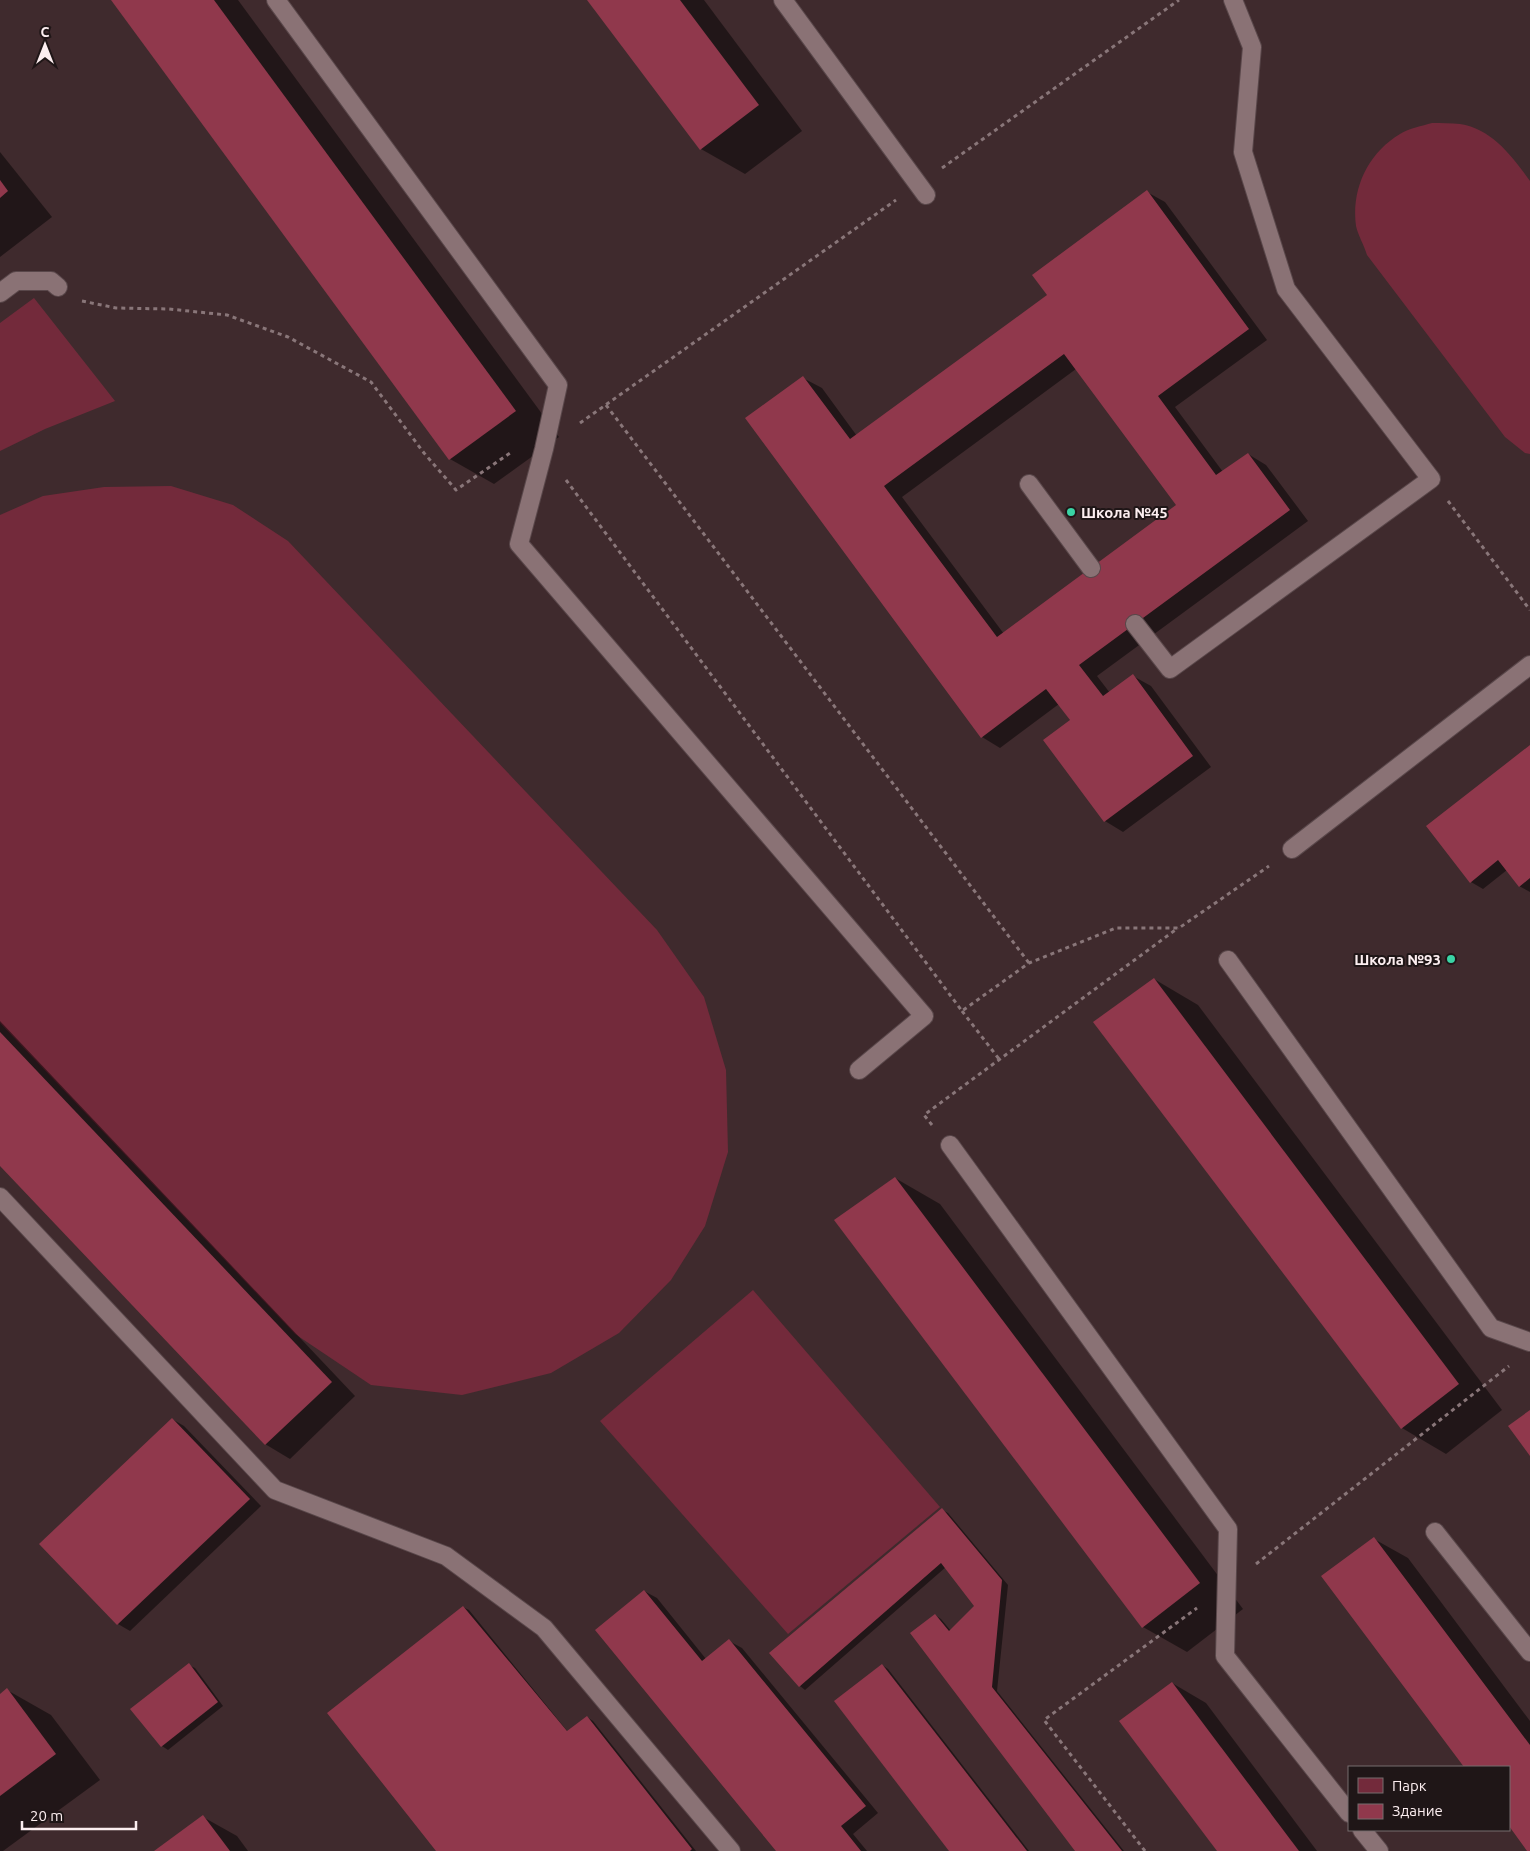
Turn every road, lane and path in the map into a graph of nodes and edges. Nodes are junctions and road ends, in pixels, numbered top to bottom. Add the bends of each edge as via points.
1 (276, 0) edge
2 (783, 0) edge
3 (1179, 0) edge
4 (1233, 0) edge
5 (922, 190) junction
6 (58, 288) joint
7 (0, 293) edge
8 (606, 404) junction
9 (544, 450) junction
10 (1431, 479) junction
11 (1029, 484) dead end
12 (1091, 568) dead end
13 (1530, 610) edge
14 (1135, 624) dead end
15 (1530, 666) edge
16 (1292, 849) dead end
17 (1258, 874) dead end
18 (1179, 928) junction
19 (1228, 960) dead end
20 (1029, 963) junction
21 (962, 1011) junction
22 (999, 1060) junction
23 (859, 1070) dead end
24 (950, 1145) joint
25 (0, 1197) edge
26 (1530, 1342) edge
27 (1435, 1532) dead end
28 (1530, 1652) edge
29 (1348, 1812) edge
30 (1363, 1831) edge
31 (731, 1851) edge
32 (1379, 1851) edge

1 - 9 lane via 558,385
2 - 5 lane
3 - 5 path
4 - 10 lane via 1252,47 1243,152 1286,289
5 - 8 path
6 - 7 lane via 51,280 16,281
6 - 9 path via 81,301 116,308 227,315 288,338 371,382 456,490 510,453
8 - 9 path
8 - 20 path
9 - 21 path
9 - 23 lane via 519,544 924,1016
10 - 13 path
10 - 14 lane via 1170,669
11 - 12 lane
15 - 16 lane
17 - 18 path
18 - 20 path via 1116,928
18 - 22 path
19 - 26 lane via 1491,1328
20 - 21 path
21 - 22 path
22 - 24 path via 924,1115
24 - 29 lane via 1228,1529 1225,1656
25 - 31 lane via 275,1490 446,1556 544,1628
27 - 28 lane
30 - 32 lane

